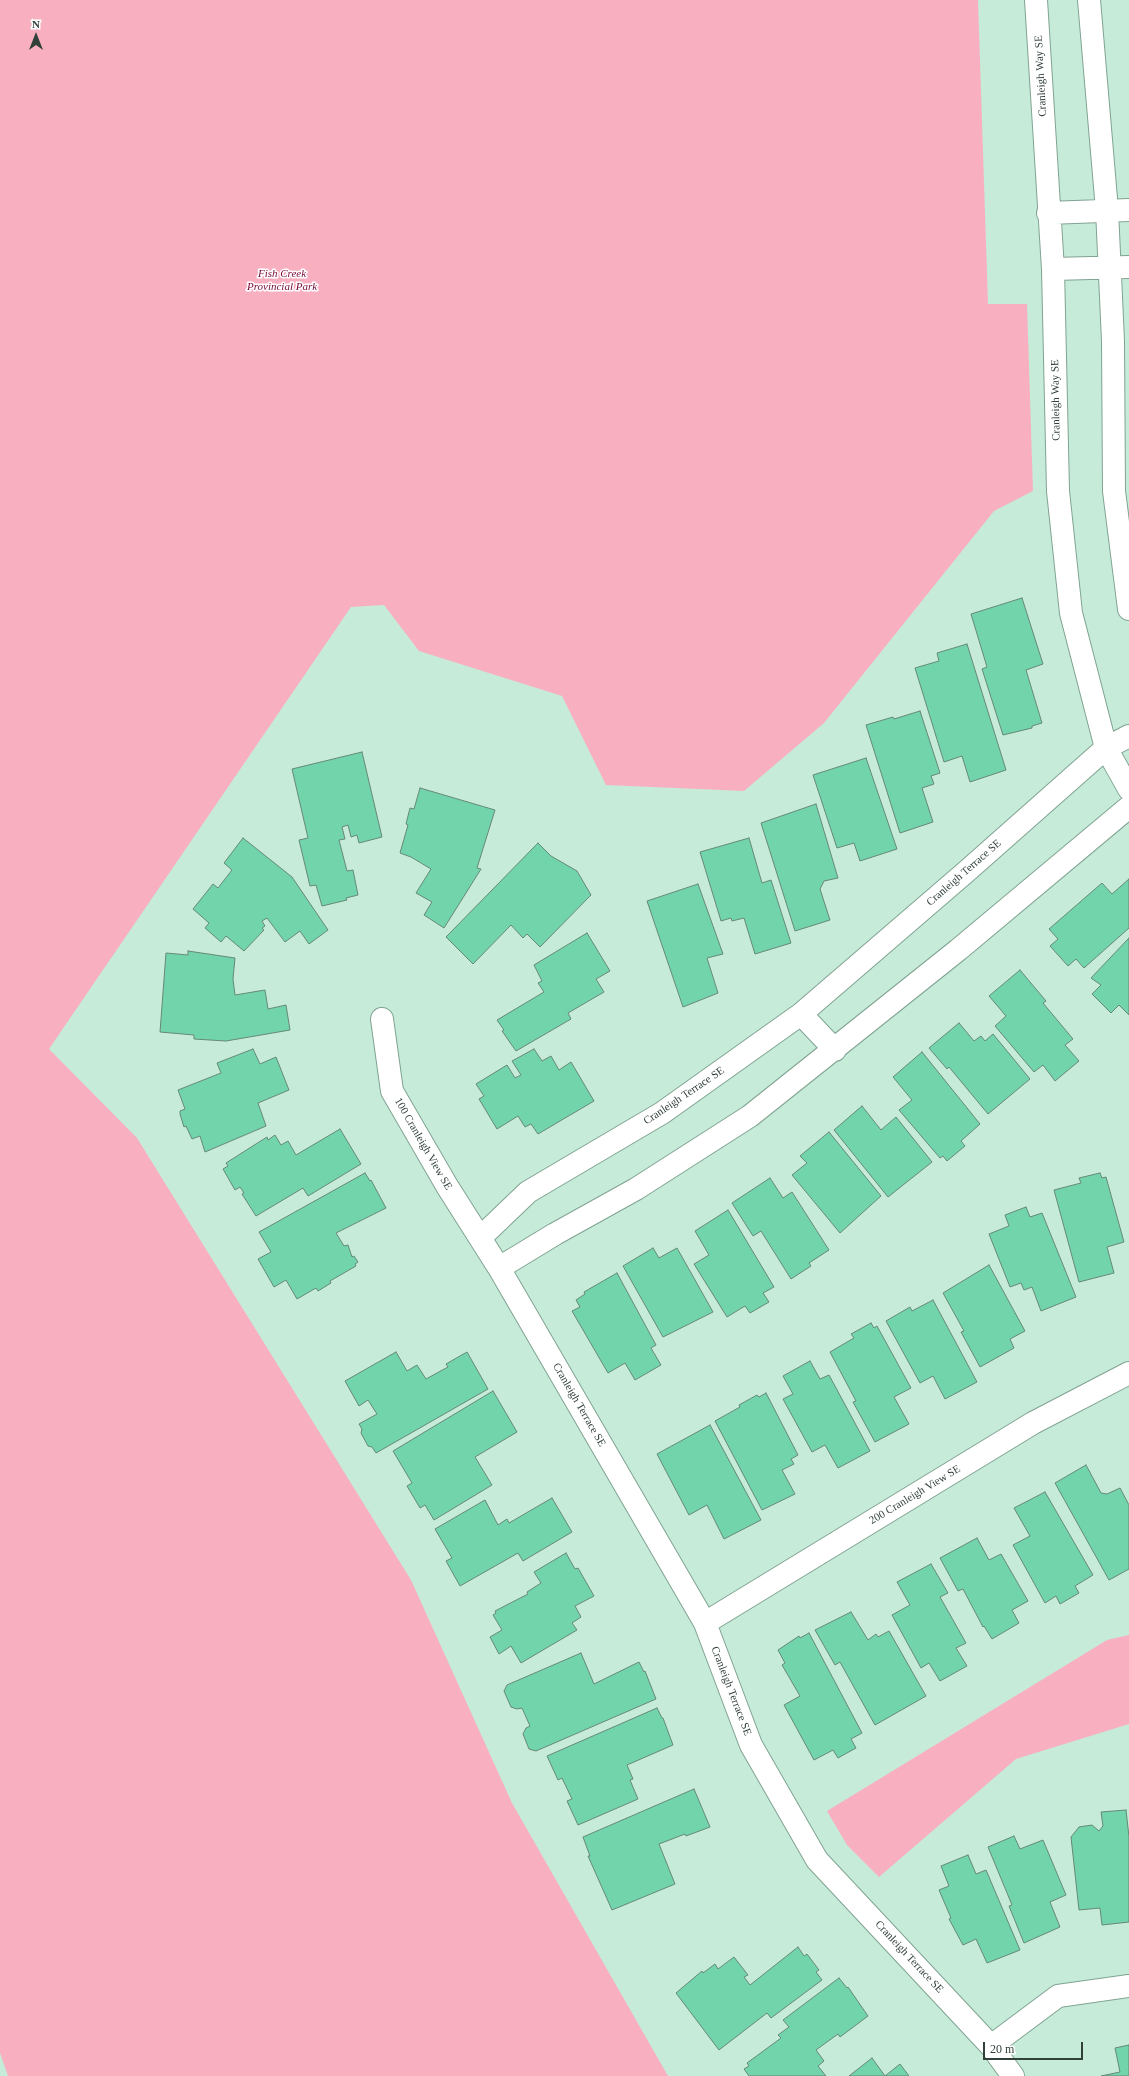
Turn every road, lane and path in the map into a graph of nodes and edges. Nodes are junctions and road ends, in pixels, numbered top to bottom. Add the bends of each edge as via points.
1 (1036, 0) edge
2 (1089, 0) edge
3 (1107, 210) junction
4 (1129, 210) edge
5 (1048, 213) junction
6 (1119, 267) edge
7 (1053, 269) junction
8 (1129, 609) edge
9 (1129, 736) edge
10 (1106, 748) junction
11 (1129, 789) edge
12 (1129, 807) edge
13 (801, 1014) junction
14 (382, 1019) dead end
15 (835, 1050) junction
16 (480, 1238) junction
17 (499, 1268) junction
18 (1129, 1373) edge
19 (705, 1623) junction
20 (1129, 1986) edge
21 (991, 2046) junction
22 (1013, 2076) edge

1 - 5 street, Cranleigh Way SE
2 - 3 street
3 - 4 street
3 - 5 street
3 - 6 street
5 - 7 street, Cranleigh Way SE
6 - 7 street
6 - 8 street via 1113,341 1114,491
7 - 10 street, Cranleigh Way SE via 1058,491 1071,613
9 - 10 street, Cranleigh Terrace SE
10 - 11 street, Cranleigh Way SE
10 - 13 street, Cranleigh Terrace SE via 967,872
12 - 15 street
13 - 15 street
13 - 16 street, Cranleigh Terrace SE via 662,1113 528,1192
14 - 16 street, 100 Cranleigh View SE via 392,1091
15 - 17 street via 750,1116 636,1189
16 - 17 street, Cranleigh Terrace SE
17 - 19 street, Cranleigh Terrace SE
18 - 19 street, 200 Cranleigh View SE via 1033,1423
19 - 21 street, Cranleigh Terrace SE via 751,1745 817,1860
20 - 21 street via 1058,1996
21 - 22 street, Cranleigh Terrace SE

